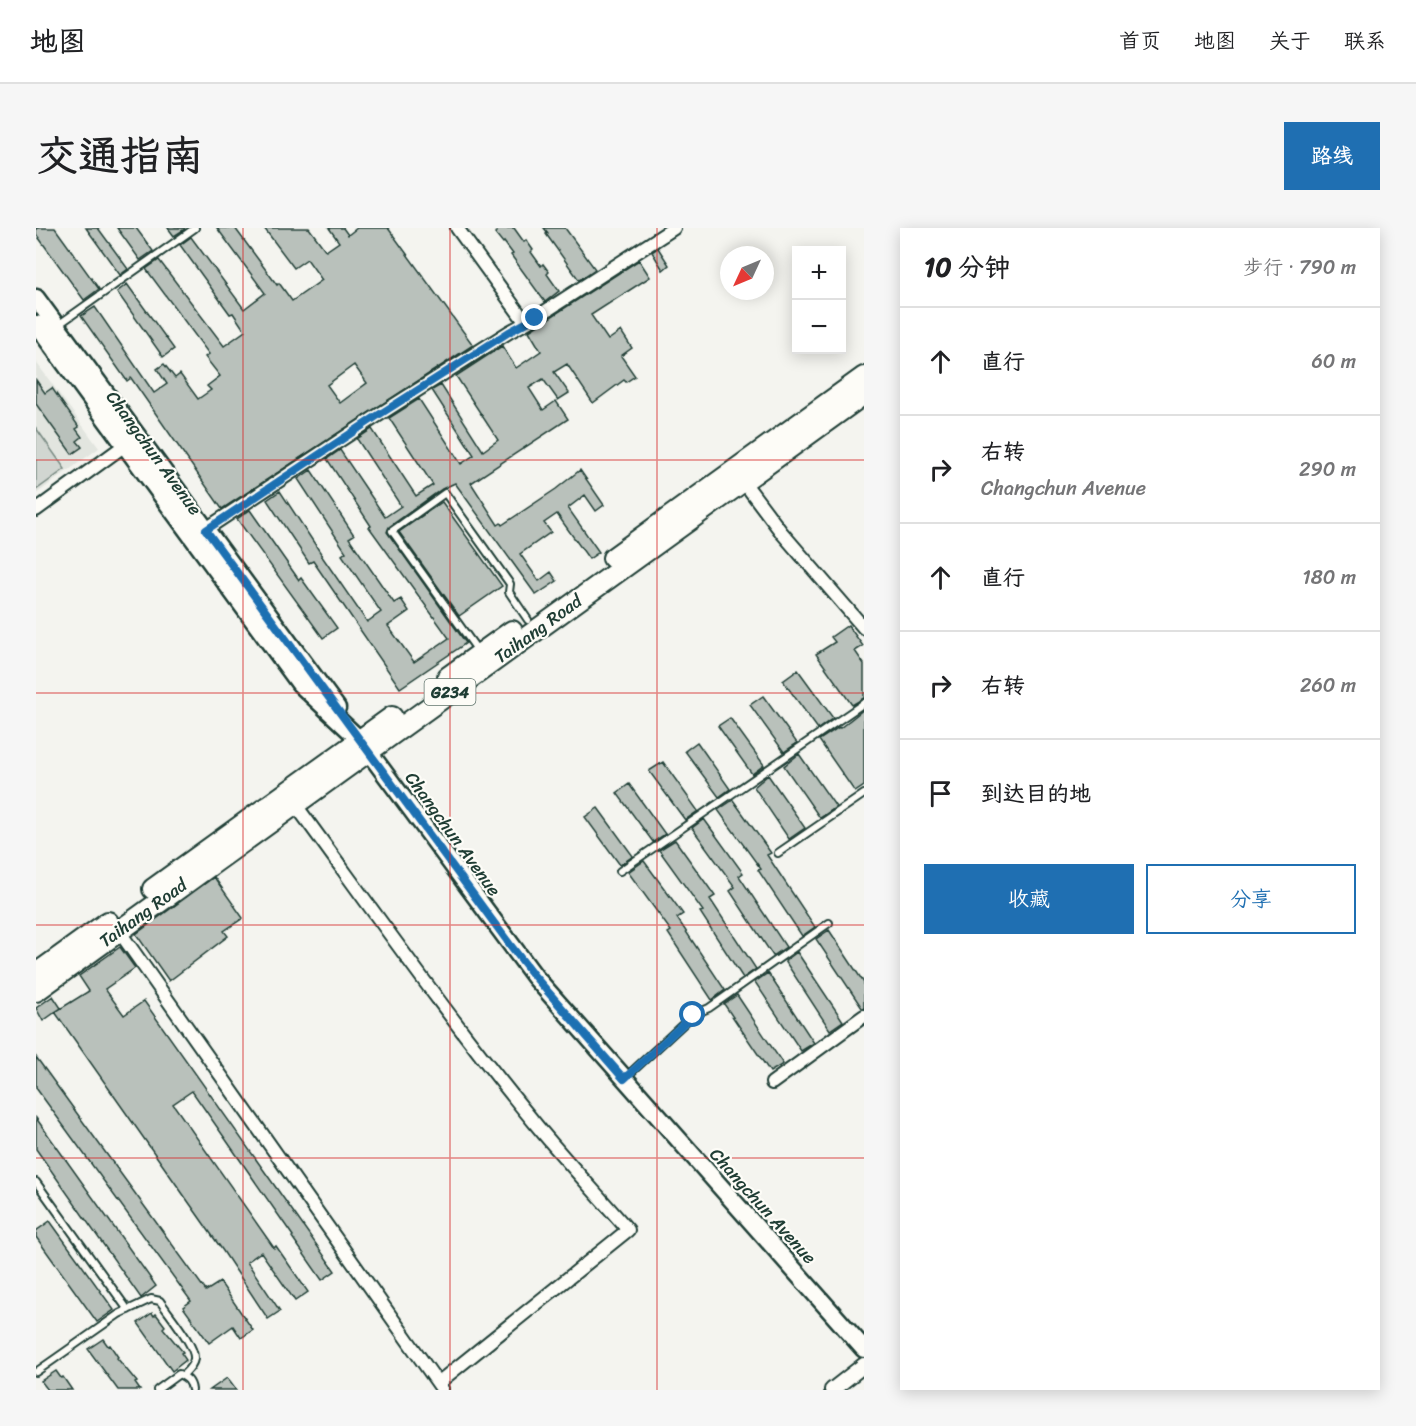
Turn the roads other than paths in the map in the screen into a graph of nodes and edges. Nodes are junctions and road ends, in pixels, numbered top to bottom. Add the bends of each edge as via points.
1 (195, 228) edge
2 (457, 228) edge
3 (674, 228) edge
4 (36, 298) edge
5 (526, 323) junction
6 (36, 324) edge
7 (57, 326) junction
8 (864, 377) edge
9 (864, 394) edge
10 (125, 445) junction
11 (743, 481) junction
12 (36, 510) edge
13 (206, 530) junction
14 (528, 620) junction
15 (864, 628) edge
16 (480, 654) junction
17 (864, 703) edge
18 (364, 746) junction
19 (864, 794) edge
20 (296, 804) junction
21 (778, 853) dead end
22 (620, 871) dead end
23 (829, 923) dead end
24 (119, 931) junction
25 (36, 974) edge
26 (36, 991) edge
27 (864, 1016) edge
28 (624, 1079) junction
29 (772, 1083) dead end
30 (36, 1182) edge
31 (128, 1310) junction
32 (864, 1349) edge
33 (864, 1365) edge
34 (36, 1372) edge
35 (183, 1375) junction
36 (441, 1387) edge
37 (157, 1390) edge
38 (192, 1390) edge
39 (832, 1390) edge

1 - 7 lane
2 - 5 street
3 - 5 street
4 - 7 main road
5 - 13 street
6 - 10 main road, Changchun Avenue
7 - 13 main road
8 - 14 highway, Taihang Road / G234
9 - 11 highway, Taihang Road / G234
10 - 12 street
10 - 18 main road, Changchun Avenue via 300,684
11 - 15 street
11 - 18 highway, Taihang Road / G234
13 - 18 main road
14 - 16 highway, Taihang Road / G234
14 - 16 lane via 508,592 510,584 445,493 392,531
16 - 18 highway, Taihang Road / G234
17 - 22 lane
18 - 20 highway, Taihang Road / G234
18 - 25 highway, Taihang Road / G234
18 - 28 main road, Changchun Avenue via 535,977
19 - 21 lane
20 - 24 highway, Taihang Road / G234
20 - 36 street via 488,1063 628,1230
23 - 28 lane via 709,1008 693,1015
24 - 26 highway, Taihang Road / G234
24 - 36 street
27 - 29 street
28 - 32 main road, Changchun Avenue
30 - 31 lane
31 - 34 lane
31 - 35 lane via 152,1299 160,1301 194,1356
33 - 39 street
35 - 37 lane
35 - 38 lane

